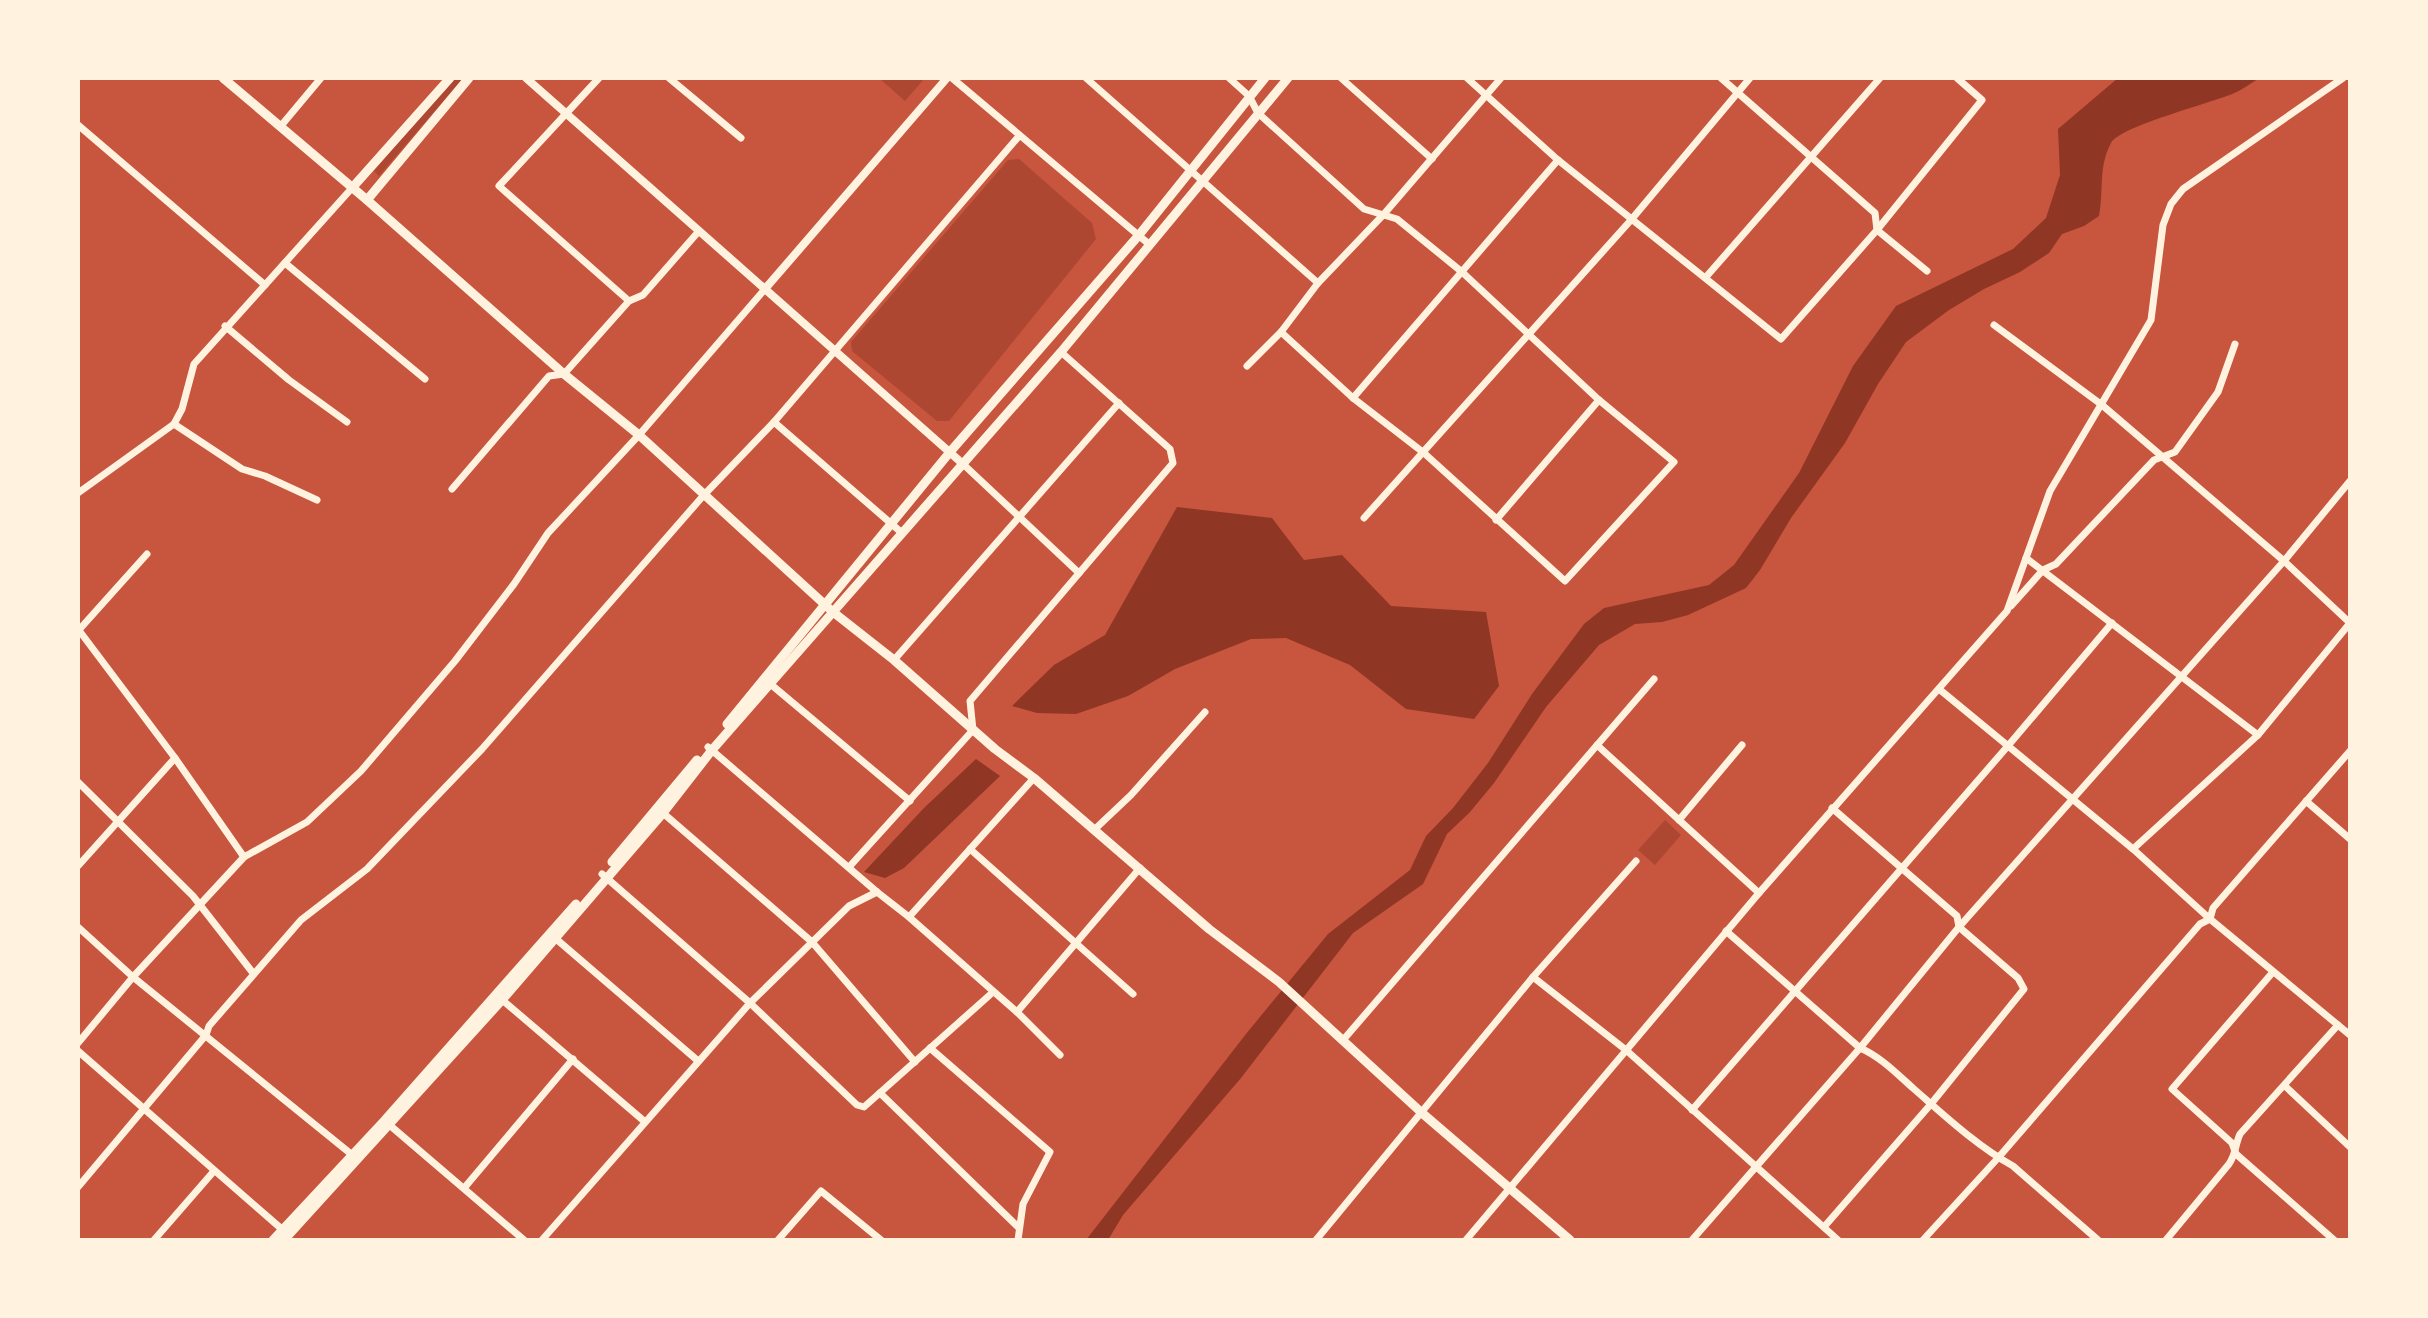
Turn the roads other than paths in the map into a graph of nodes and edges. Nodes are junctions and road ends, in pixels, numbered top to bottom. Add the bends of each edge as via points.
1 (223, 78) edge
2 (321, 78) edge
3 (450, 78) edge
4 (469, 78) edge
5 (526, 78) edge
6 (599, 78) edge
7 (669, 78) edge
8 (949, 78) edge
9 (1086, 78) edge
10 (1229, 78) edge
11 (1265, 78) edge
12 (1288, 78) edge
13 (1341, 78) edge
14 (1467, 78) edge
15 (1501, 78) edge
16 (1721, 78) edge
17 (1750, 78) edge
18 (1880, 78) edge
19 (1957, 78) edge
20 (2343, 78) edge
21 (1737, 94) junction
22 (1486, 95) junction
23 (1249, 96) junction
24 (1258, 113) junction
25 (566, 114) junction
26 (78, 125) edge
27 (280, 127) junction
28 (1019, 136) junction
29 (741, 138) dead end
30 (1812, 157) junction
31 (1432, 159) junction
32 (1558, 160) junction
33 (1189, 170) junction
34 (1201, 181) junction
35 (352, 188) junction
36 (367, 200) junction
37 (1384, 214) junction
38 (1631, 220) junction
39 (1877, 230) junction
40 (699, 231) junction
41 (1139, 235) junction
42 (1150, 245) junction
43 (285, 263) junction
44 (1927, 271) dead end
45 (1462, 272) junction
46 (1706, 277) junction
47 (1318, 283) junction
48 (265, 285) junction
49 (765, 289) junction
50 (629, 301) junction
51 (1994, 325) dead end
52 (225, 326) junction
53 (1281, 332) junction
54 (1528, 336) junction
55 (2235, 344) dead end
56 (835, 351) junction
57 (1061, 352) junction
58 (1247, 366) dead end
59 (564, 374) junction
60 (425, 379) dead end
61 (1353, 398) junction
62 (1599, 400) junction
63 (1119, 403) junction
64 (2102, 405) junction
65 (347, 422) dead end
66 (774, 422) junction
67 (174, 424) junction
68 (639, 435) junction
69 (950, 452) junction
70 (1424, 453) junction
71 (2163, 458) junction
72 (963, 464) junction
73 (2350, 481) edge
74 (452, 489) dead end
75 (78, 493) edge
76 (703, 496) junction
77 (317, 500) dead end
78 (1364, 518) dead end
79 (1019, 519) junction
80 (1496, 520) junction
81 (891, 523) junction
82 (902, 533) junction
83 (147, 554) dead end
84 (2026, 558) junction
85 (2284, 561) junction
86 (2043, 570) junction
87 (1079, 573) junction
88 (829, 608) junction
89 (2007, 611) junction
90 (2112, 623) junction
91 (2350, 623) edge
92 (78, 630) edge
93 (894, 660) junction
94 (2181, 678) junction
95 (1654, 679) dead end
96 (769, 682) junction
97 (1939, 689) junction
98 (1205, 712) dead end
99 (973, 730) junction
100 (2258, 735) junction
101 (1597, 745) junction
102 (1742, 745) dead end
103 (2007, 747) junction
104 (710, 748) junction
105 (2350, 751) edge
106 (175, 758) junction
107 (1034, 778) junction
108 (78, 782) edge
109 (2073, 800) junction
110 (910, 801) junction
111 (2306, 801) junction
112 (1832, 808) junction
113 (663, 813) junction
114 (1679, 820) junction
115 (117, 822) junction
116 (1094, 830) junction
117 (2350, 839) edge
118 (970, 849) junction
119 (2133, 849) junction
120 (244, 857) junction
121 (1636, 861) dead end
122 (78, 866) edge
123 (850, 866) junction
124 (1140, 868) junction
125 (1902, 868) junction
126 (604, 875) junction
127 (877, 892) junction
128 (1759, 893) junction
129 (200, 904) junction
130 (909, 917) junction
131 (2210, 919) junction
132 (78, 927) edge
133 (1959, 927) junction
134 (1726, 931) junction
135 (555, 938) junction
136 (812, 942) junction
137 (1076, 943) junction
138 (2273, 972) junction
139 (253, 973) junction
140 (133, 977) junction
141 (1533, 977) junction
142 (1795, 990) junction
143 (992, 993) junction
144 (1133, 994) dead end
145 (499, 998) junction
146 (750, 1003) junction
147 (1017, 1012) junction
148 (2338, 1025) junction
149 (2349, 1031) edge
150 (206, 1035) junction
151 (1344, 1039) junction
152 (78, 1043) edge
153 (930, 1048) junction
154 (1860, 1048) junction
155 (1626, 1050) junction
156 (78, 1051) edge
157 (1060, 1055) dead end
158 (573, 1059) junction
159 (697, 1060) junction
160 (915, 1062) junction
161 (2285, 1086) junction
162 (880, 1093) junction
163 (1931, 1104) junction
164 (144, 1109) junction
165 (1692, 1110) junction
166 (1422, 1113) junction
167 (644, 1121) junction
168 (387, 1123) junction
169 (2350, 1147) edge
170 (2236, 1154) junction
171 (354, 1157) junction
172 (1998, 1158) junction
173 (1755, 1168) junction
174 (214, 1171) junction
175 (78, 1187) edge
176 (465, 1187) junction
177 (1510, 1188) junction
178 (1018, 1227) junction
179 (1824, 1227) junction
180 (285, 1235) edge
181 (154, 1240) edge
182 (273, 1240) edge
183 (524, 1240) edge
184 (542, 1240) edge
185 (778, 1240) edge
186 (881, 1240) edge
187 (1018, 1240) edge
188 (1316, 1240) edge
189 (1466, 1240) edge
190 (1570, 1240) edge
191 (1692, 1240) edge
192 (1838, 1240) edge
193 (1923, 1240) edge
194 (2098, 1240) edge
195 (2166, 1240) edge
196 (2334, 1240) edge

1 - 27 main road
2 - 27 street
3 - 35 main road
4 - 36 main road
5 - 25 street
6 - 25 street
7 - 29 street
8 - 28 street
8 - 49 street
9 - 33 street
10 - 23 street
11 - 23 main road
12 - 24 main road
13 - 31 street
14 - 22 street
15 - 22 street
16 - 21 street
17 - 21 street
18 - 30 street
19 - 39 street via 1982,100
20 - 64 street via 2183,189 2171,204 2163,225 2151,320
21 - 30 street
21 - 38 street
22 - 31 street
22 - 32 street
23 - 24 street
23 - 33 main road
24 - 34 main road
24 - 37 street via 1364,209
25 - 40 street
25 - 50 street via 499,186
26 - 48 street
27 - 35 main road
28 - 41 street
28 - 56 street
30 - 39 street via 1875,213
30 - 46 street
31 - 37 street
32 - 38 street
32 - 45 street
33 - 34 street
33 - 41 main road
34 - 42 main road
34 - 47 street
35 - 36 main road
35 - 43 street
36 - 59 main road
37 - 45 street
37 - 47 street
38 - 46 street
38 - 54 street
39 - 44 street
39 - 46 street via 1781,339
40 - 49 street
40 - 50 street via 643,295
41 - 42 street
41 - 69 main road
42 - 57 main road
43 - 48 street
43 - 60 street
45 - 54 street
45 - 61 street
47 - 53 street
48 - 52 street
49 - 56 street
49 - 68 street
50 - 59 street
51 - 64 street
52 - 65 street
52 - 67 street via 194,364
53 - 58 street
53 - 61 street
54 - 62 street
54 - 70 street
55 - 71 street via 2218,392 2175,452
56 - 66 street
56 - 69 street
57 - 63 street
57 - 72 main road
59 - 68 main road
59 - 74 street via 549,376
61 - 70 street
62 - 80 street
62 - 80 street via 1674,462 1565,581
63 - 79 street
63 - 87 street via 1170,449 1173,463
64 - 71 street
64 - 84 street via 2050,491
66 - 76 street
66 - 81 street
67 - 75 street
67 - 77 street via 242,469
68 - 76 main road
68 - 120 street via 548,533 455,661 361,771 307,822
69 - 72 street
69 - 81 main road
70 - 78 street
70 - 80 street
71 - 85 street
71 - 86 street via 2154,460 2056,564
72 - 79 street
72 - 82 main road
73 - 85 street
76 - 88 main road
76 - 139 street via 482,749 367,869 301,920
79 - 87 street
79 - 93 street
81 - 82 street
81 - 88 main road
82 - 88 main road
83 - 92 street
84 - 86 street
84 - 89 street
85 - 91 street
85 - 94 street
86 - 89 street
86 - 90 street
87 - 99 street via 970,701
88 - 93 main road
88 - 96 main road
89 - 97 street
90 - 94 street
90 - 103 street
91 - 100 street
92 - 106 street
93 - 99 main road
94 - 100 street
94 - 109 street
95 - 101 street
96 - 104 main road
96 - 110 street
97 - 103 street
97 - 112 street
98 - 116 street
99 - 107 main road
99 - 110 street
100 - 119 street
101 - 114 street
101 - 151 street
102 - 114 street
103 - 109 street
103 - 125 street
104 - 113 main road
104 - 123 street
104 - 126 main road
105 - 111 street
106 - 115 street
106 - 120 street
107 - 116 main road
107 - 118 street
108 - 115 street
109 - 119 street
109 - 133 street
110 - 123 street
111 - 117 street
111 - 131 street via 2213,908
112 - 125 street
112 - 128 street
113 - 126 main road
113 - 136 street
114 - 128 street
115 - 122 street
115 - 129 street
116 - 124 main road
118 - 130 street
118 - 137 street
119 - 131 street
120 - 129 street
121 - 141 street
123 - 127 street
124 - 137 street
124 - 151 main road
125 - 133 street via 1957,916
125 - 142 street
126 - 135 main road
126 - 145 main road
126 - 146 street
127 - 130 street
127 - 136 street via 849,906
128 - 134 street
129 - 139 street
129 - 140 street
130 - 143 street
131 - 138 street
131 - 172 street via 2200,924
132 - 140 street
133 - 154 street
133 - 163 street via 2024,989
134 - 142 street
134 - 155 street
135 - 145 main road
135 - 159 street
136 - 146 street
136 - 160 street
137 - 144 street
137 - 147 street
138 - 148 street
138 - 170 street via 2172,1089 2232,1143
139 - 150 street
140 - 150 street
140 - 152 street
141 - 155 street
141 - 166 street
142 - 154 street
142 - 165 street
143 - 147 street
143 - 153 street
145 - 158 street
145 - 168 main road
146 - 159 street
146 - 162 street via 857,1105 864,1107
147 - 157 street
148 - 149 street
148 - 161 street
150 - 164 street
150 - 171 street
151 - 166 main road
153 - 160 street
153 - 178 street via 1050,1152 1023,1204
154 - 163 street via 1873,1053
154 - 173 street
155 - 165 street
155 - 177 street
156 - 164 street
158 - 167 street
158 - 176 street
159 - 167 street
160 - 162 street
161 - 169 street
161 - 170 street via 2240,1134
162 - 178 street
163 - 172 street
163 - 179 street
164 - 174 street
164 - 175 street
165 - 173 street
166 - 177 main road
166 - 188 street
167 - 184 street
168 - 171 main road
168 - 176 street
170 - 195 street
170 - 196 street
171 - 180 main road
172 - 193 street
172 - 194 street
173 - 179 street
173 - 191 street
174 - 180 street
174 - 181 street
176 - 183 street
177 - 189 street
177 - 190 main road
178 - 187 street
179 - 192 street
180 - 182 main road
185 - 186 street via 821,1191

